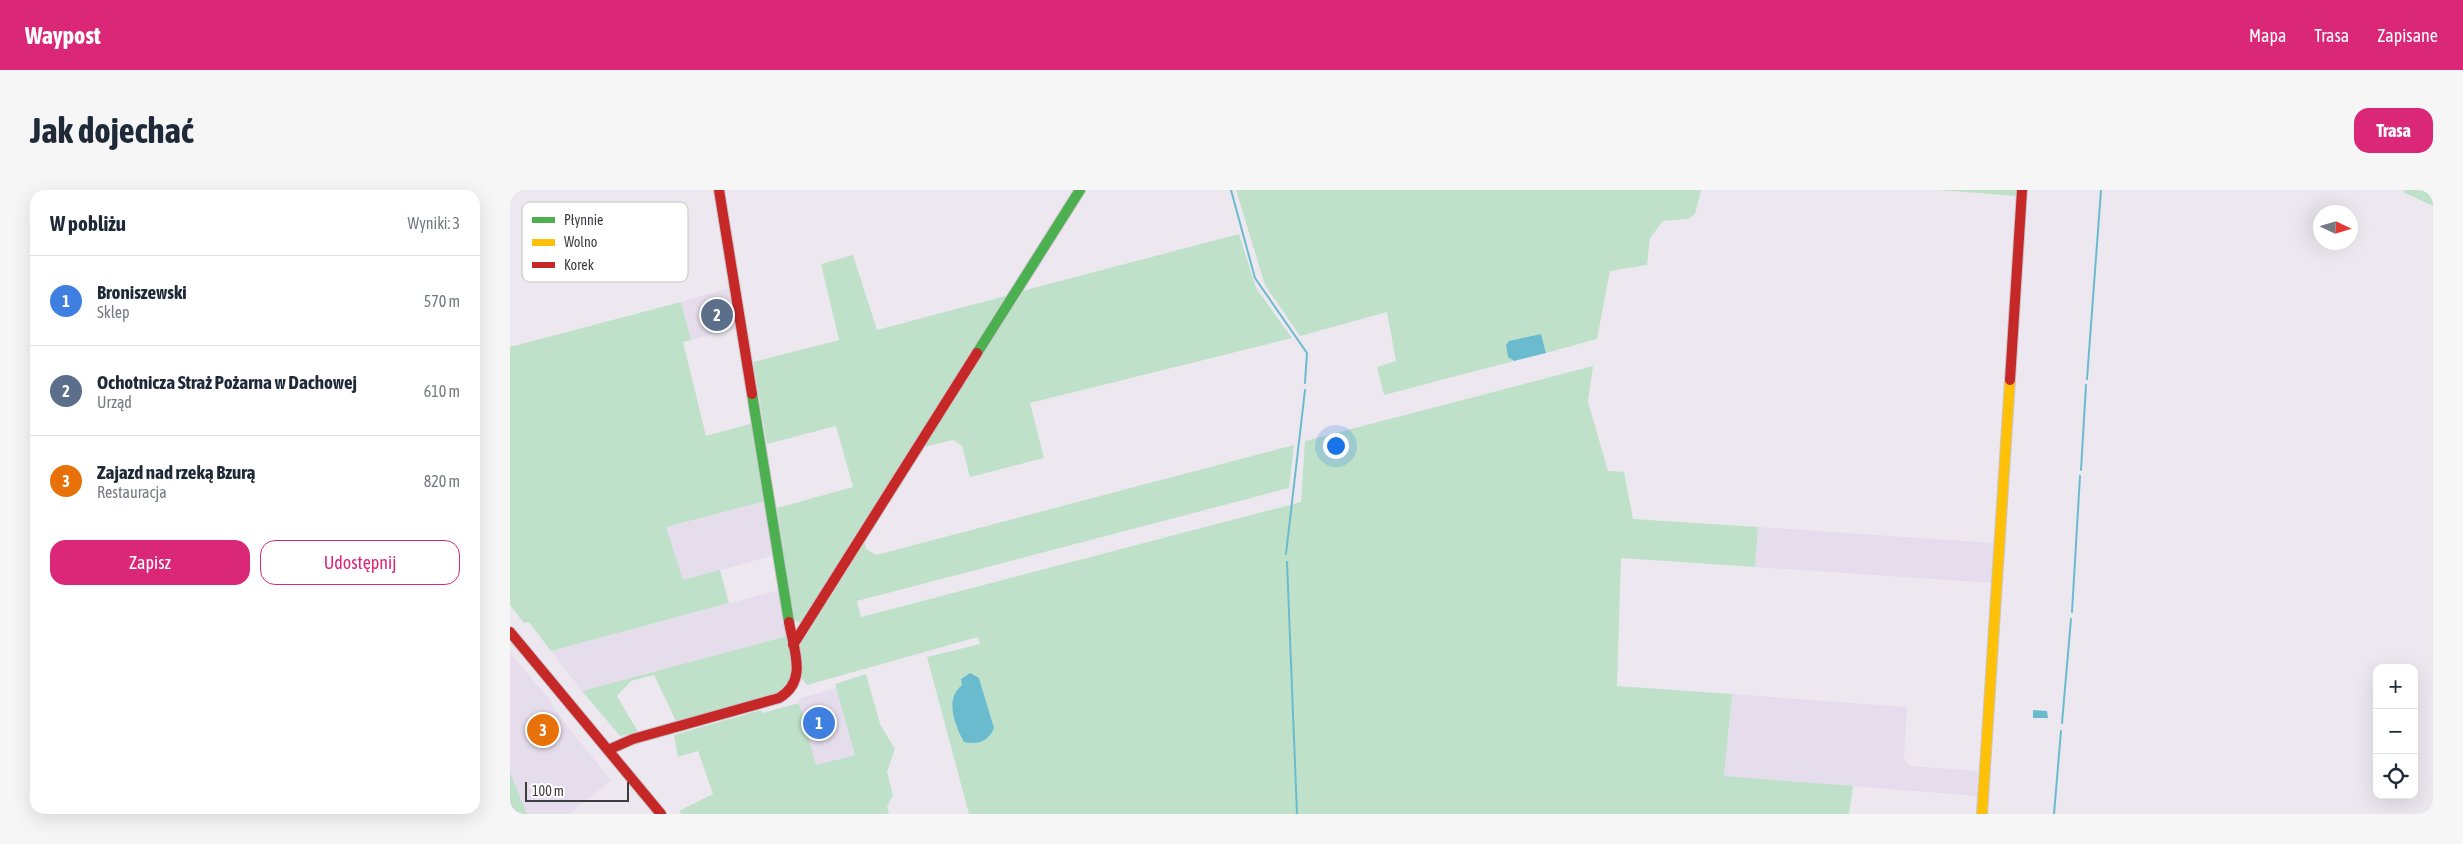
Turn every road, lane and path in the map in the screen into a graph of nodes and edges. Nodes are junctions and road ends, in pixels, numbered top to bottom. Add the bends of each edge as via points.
1 (719, 190) edge
2 (1080, 190) edge
3 (2022, 190) edge
4 (510, 632) edge
5 (793, 646) junction
6 (608, 750) junction
7 (660, 814) edge
8 (1982, 814) edge

1 - 5 street
2 - 5 street
3 - 8 street
4 - 6 street
5 - 6 street via 798,676 795,686 784,696 633,739
6 - 7 street

